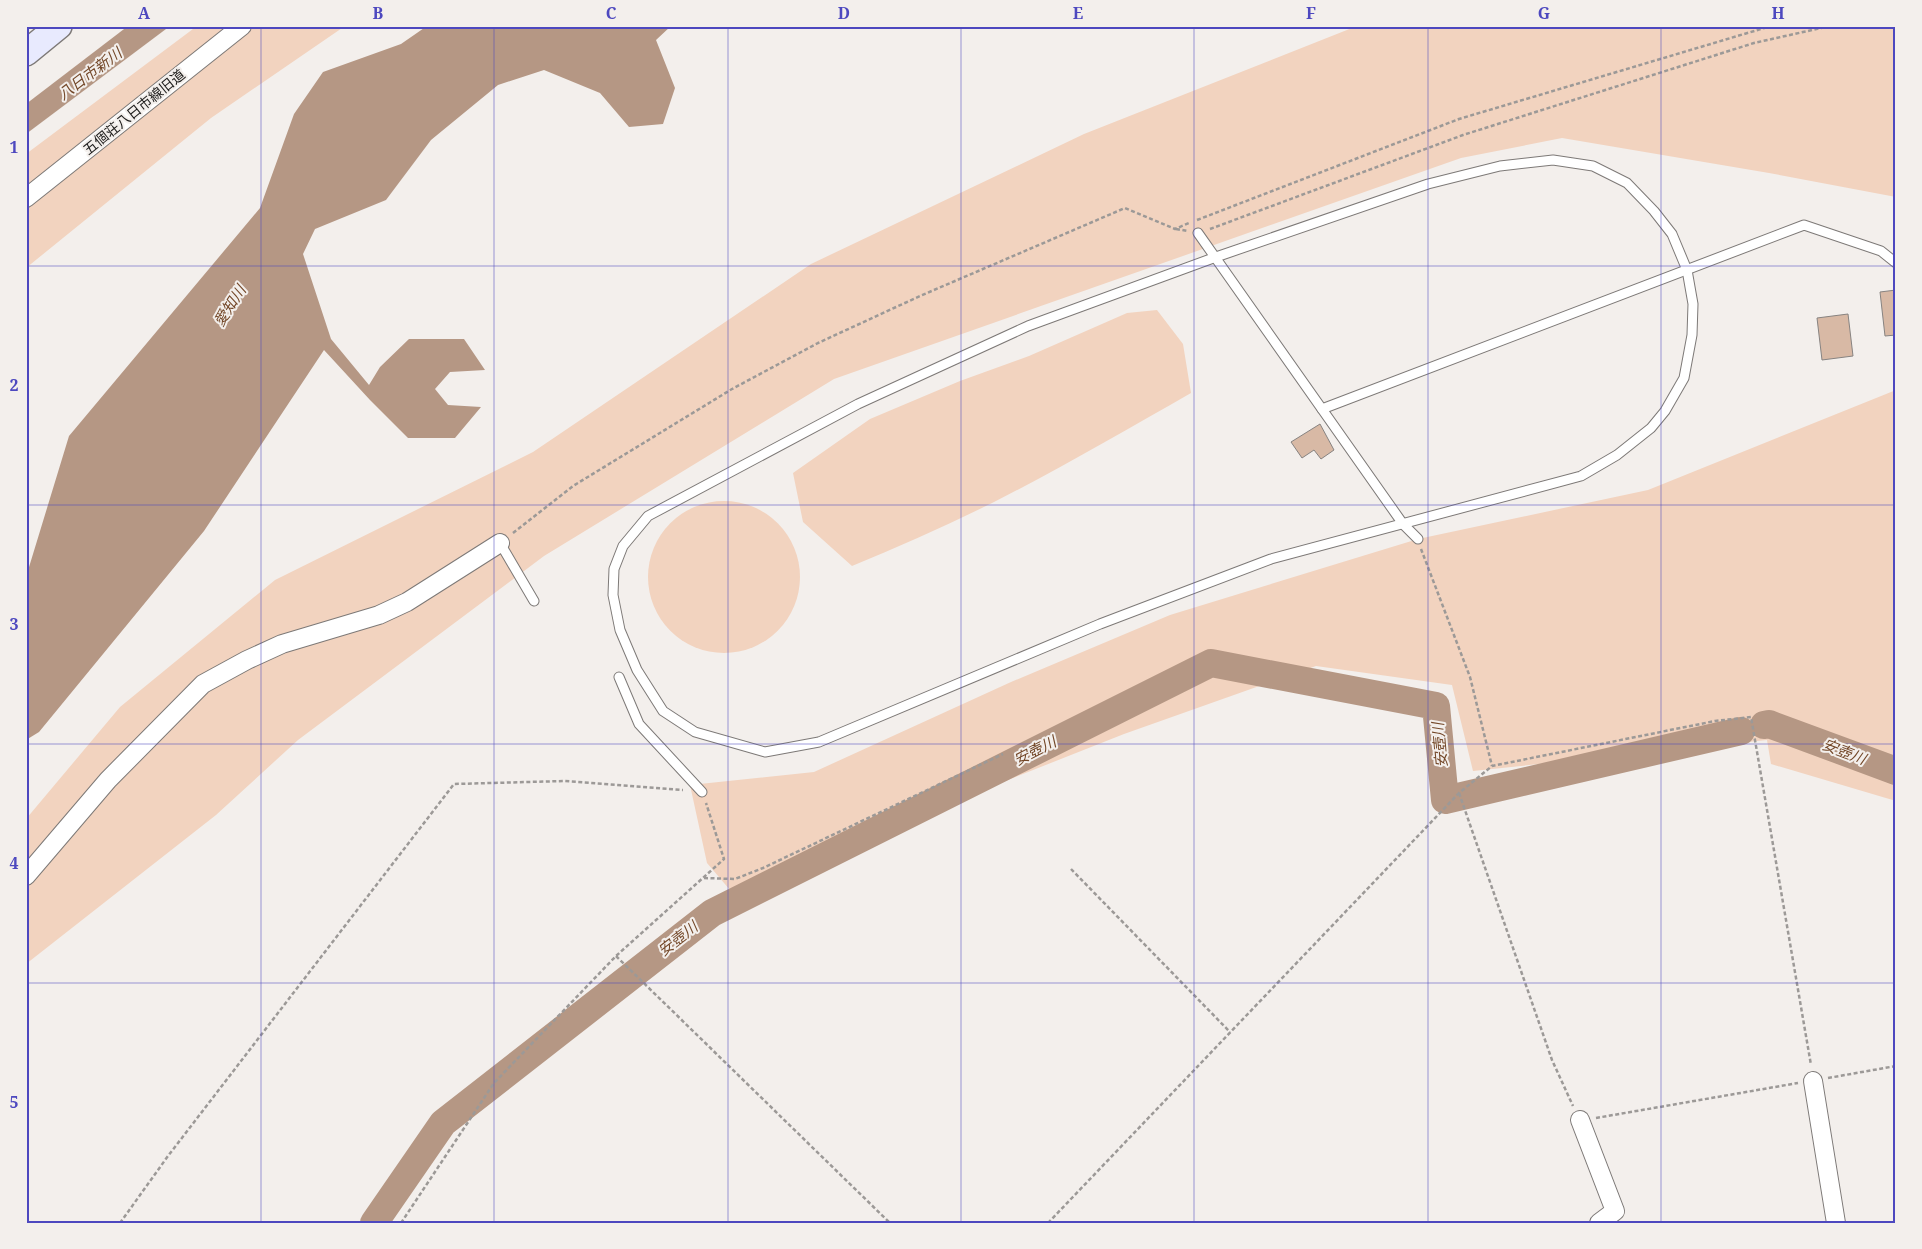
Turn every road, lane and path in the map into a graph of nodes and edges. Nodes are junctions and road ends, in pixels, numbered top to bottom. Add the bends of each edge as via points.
1 (59, 26) edge
2 (242, 26) edge
3 (1771, 26) edge
4 (1830, 26) edge
5 (26, 53) edge
6 (26, 198) edge
7 (1198, 234) joint
8 (1216, 258) junction
9 (1896, 263) edge
10 (1687, 270) junction
11 (1322, 409) junction
12 (1403, 524) junction
13 (1418, 539) joint
14 (500, 543) junction
15 (534, 601) dead end
16 (619, 677) dead end
17 (1003, 754) dead end
18 (1492, 766) junction
19 (702, 792) junction
20 (1459, 793) junction
21 (1071, 868) dead end
22 (26, 876) edge
23 (704, 878) junction
24 (616, 956) junction
25 (1230, 1032) junction
26 (1896, 1066) edge
27 (1814, 1081) junction
28 (1580, 1120) junction
29 (1617, 1217) edge
30 (120, 1223) edge
31 (401, 1223) edge
32 (890, 1223) edge
33 (1048, 1223) edge
34 (1599, 1223) edge
35 (1836, 1223) edge

1 - 5 main road
2 - 6 street, 五個荘八日市線旧道
3 - 14 path via 1459,119 1175,229 1125,208 945,284 818,343 732,389 573,486
4 - 7 path via 1754,43 1462,135
7 - 8 lane
8 - 10 lane via 1428,184 1500,166 1553,160 1593,166 1627,183 1672,234
8 - 11 lane
8 - 12 lane via 1028,326 858,404 648,516 623,546 614,569 613,594 620,630 637,670 663,711 695,732 765,752 819,742 1100,624 1271,558
9 - 10 lane via 1881,251 1804,225
10 - 11 lane
10 - 12 lane via 1693,304 1692,335 1684,378 1651,428 1617,455 1582,476
11 - 12 lane
12 - 13 lane
13 - 18 path via 1470,677
14 - 15 lane
14 - 22 street via 407,602 379,615 282,644 202,684 108,780
16 - 19 lane via 639,724
17 - 23 path via 749,874 736,879
18 - 20 path
18 - 27 path via 1715,721 1751,717
19 - 23 path via 724,859
19 - 30 path via 565,781 454,784
20 - 25 path
20 - 28 path via 1552,1060
21 - 25 path
23 - 24 path
24 - 31 path via 494,1083
24 - 32 path
25 - 33 path
26 - 27 path
27 - 28 path
27 - 35 street
28 - 29 street
29 - 34 street

